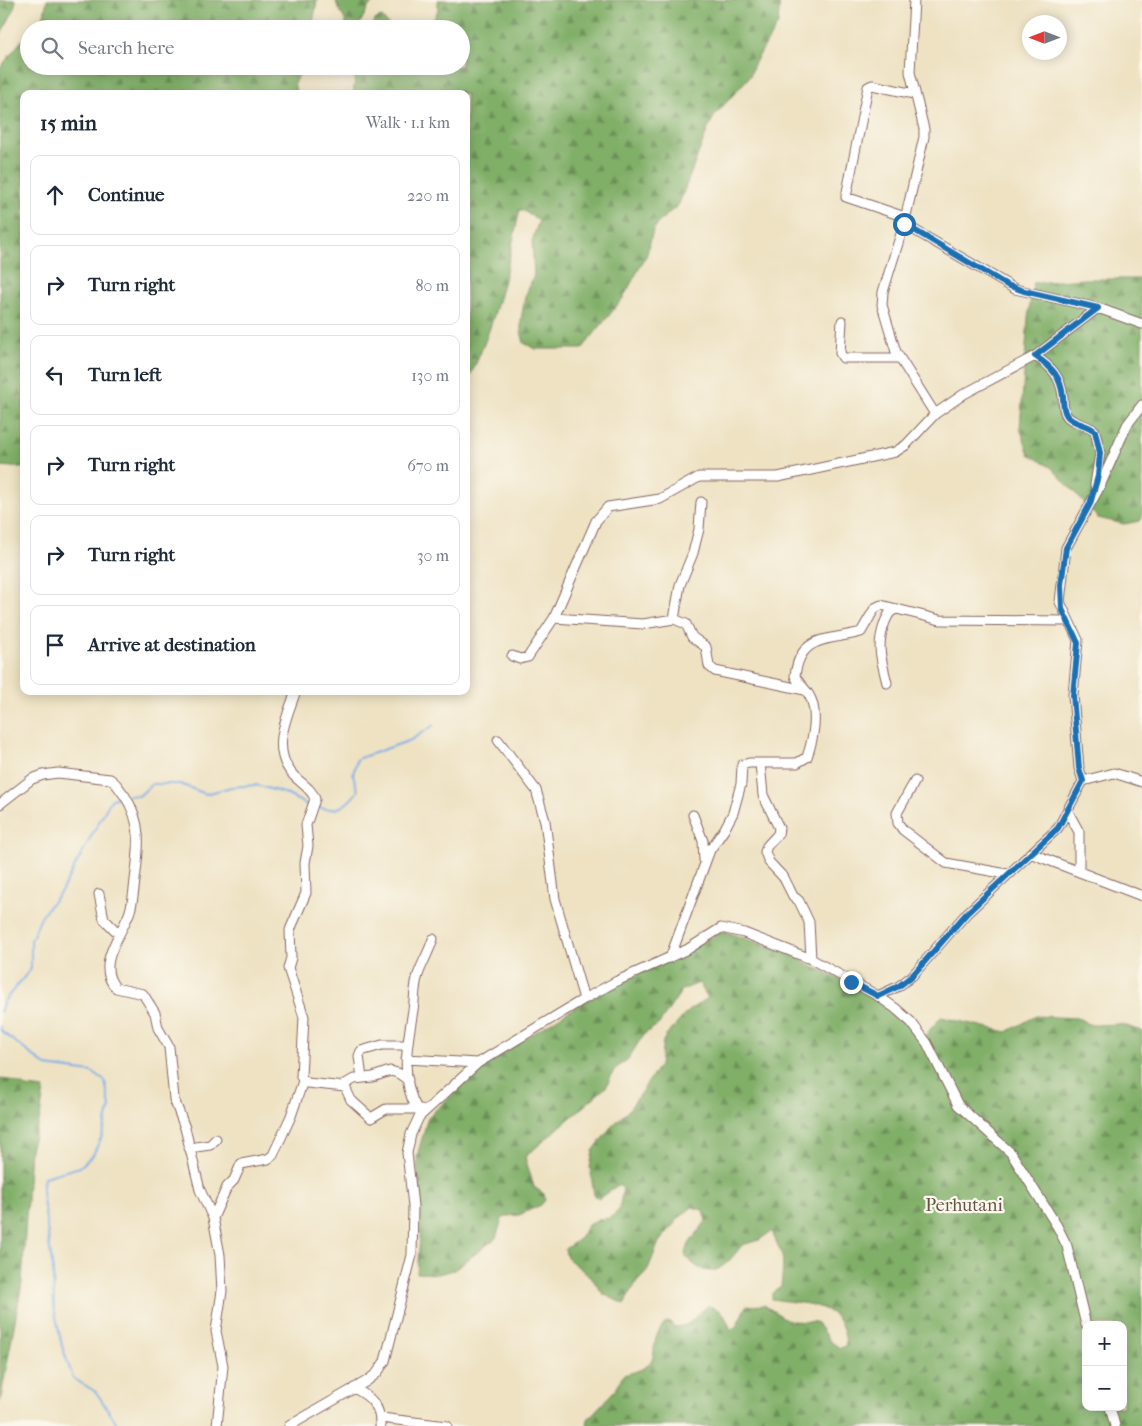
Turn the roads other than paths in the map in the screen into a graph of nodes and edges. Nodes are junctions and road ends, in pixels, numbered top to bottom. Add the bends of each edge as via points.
1 (914, 0) edge
2 (914, 94) junction
3 (904, 221) junction
4 (1098, 308) junction
5 (842, 321) dead end
6 (1142, 324) edge
7 (1035, 356) junction
8 (899, 358) junction
9 (1142, 405) edge
10 (936, 414) junction
11 (701, 502) dead end
12 (1090, 504) junction
13 (898, 608) junction
14 (554, 618) junction
15 (674, 619) junction
16 (1068, 621) junction
17 (512, 656) dead end
18 (887, 683) dead end
19 (806, 690) junction
20 (295, 695) edge
21 (498, 740) dead end
22 (760, 763) junction
23 (915, 781) dead end
24 (1083, 781) junction
25 (1142, 782) edge
26 (0, 804) edge
27 (1068, 812) junction
28 (693, 815) dead end
29 (1030, 853) junction
30 (704, 865) junction
31 (1080, 871) junction
32 (1007, 874) junction
33 (99, 894) dead end
34 (1142, 896) edge
35 (118, 933) junction
36 (433, 939) dead end
37 (670, 958) junction
38 (811, 959) junction
39 (878, 996) junction
40 (584, 999) junction
41 (407, 1045) junction
42 (406, 1059) junction
43 (478, 1063) junction
44 (362, 1078) junction
45 (408, 1080) junction
46 (303, 1081) junction
47 (342, 1086) junction
48 (422, 1109) junction
49 (216, 1139) dead end
50 (189, 1148) junction
51 (213, 1218) junction
52 (1085, 1321) edge
53 (354, 1388) junction
54 (1111, 1411) edge
55 (380, 1422) edge
56 (217, 1426) edge
57 (289, 1426) edge
58 (447, 1426) edge
59 (1115, 1426) edge

1 - 2 street via 909,61
2 - 3 street via 924,137
2 - 3 street via 872,85 868,87 846,197
3 - 4 street via 1007,285
3 - 8 street via 882,298 883,311
4 - 6 street
4 - 7 street
5 - 8 street via 840,353 843,358
7 - 10 street via 964,394
7 - 12 street via 1058,376 1065,414 1095,431 1100,453
8 - 10 street
9 - 12 street via 1127,425
10 - 14 street via 895,452 778,477 699,477 660,499 608,507 596,521
11 - 15 street via 699,529 680,585
12 - 16 street via 1066,548 1064,558 1060,602
13 - 16 street via 940,620
13 - 18 street via 888,614 879,640
13 - 19 street via 877,606 861,632 806,647 800,654 795,674
14 - 15 street via 643,624
14 - 17 street via 528,658
15 - 19 street via 686,624 692,637 706,647 709,666 715,671
16 - 24 street via 1078,643 1073,695
19 - 22 street via 814,716 809,750 804,760 797,764
20 - 46 street via 283,729 282,754 289,769 314,795 306,825 306,893 290,930 288,968 304,1017
21 - 40 street via 536,790 545,821 556,900
22 - 30 street via 742,765 741,784 732,812
22 - 38 street via 762,795 779,828 765,852 799,901 809,922
23 - 32 street via 897,813 903,830 946,863
24 - 25 street via 1114,773
24 - 27 street
26 - 35 street via 32,779 51,774 103,777 116,783 137,820 139,847 132,906
27 - 29 street via 1058,828
27 - 31 street via 1078,832
28 - 30 street via 703,841
29 - 31 street
29 - 32 street
30 - 37 street
31 - 34 street
32 - 39 street via 957,923 912,976
33 - 35 street via 104,919
35 - 50 street via 108,965 110,978 120,990 142,994 155,1013 158,1028 168,1047 172,1089
36 - 41 street via 417,976
37 - 38 street via 715,930 728,928
37 - 40 street
38 - 39 street
39 - 52 street via 904,1014 920,1033 958,1105 999,1140 1024,1171 1062,1235
40 - 43 street
41 - 42 street
41 - 44 street via 382,1045 361,1051
42 - 43 street
42 - 45 street
43 - 48 street
44 - 45 street via 390,1071
44 - 47 street via 350,1080
45 - 48 street
46 - 47 street
46 - 51 street via 273,1154 241,1164
47 - 48 street via 353,1102 371,1118 386,1109
48 - 53 street via 408,1144 413,1206 412,1255 387,1355 377,1373
49 - 50 street via 210,1145
50 - 51 street via 200,1190
51 - 56 street via 222,1282 216,1331 223,1366
53 - 55 street via 372,1399 379,1409
53 - 57 street
54 - 59 street
55 - 58 street

